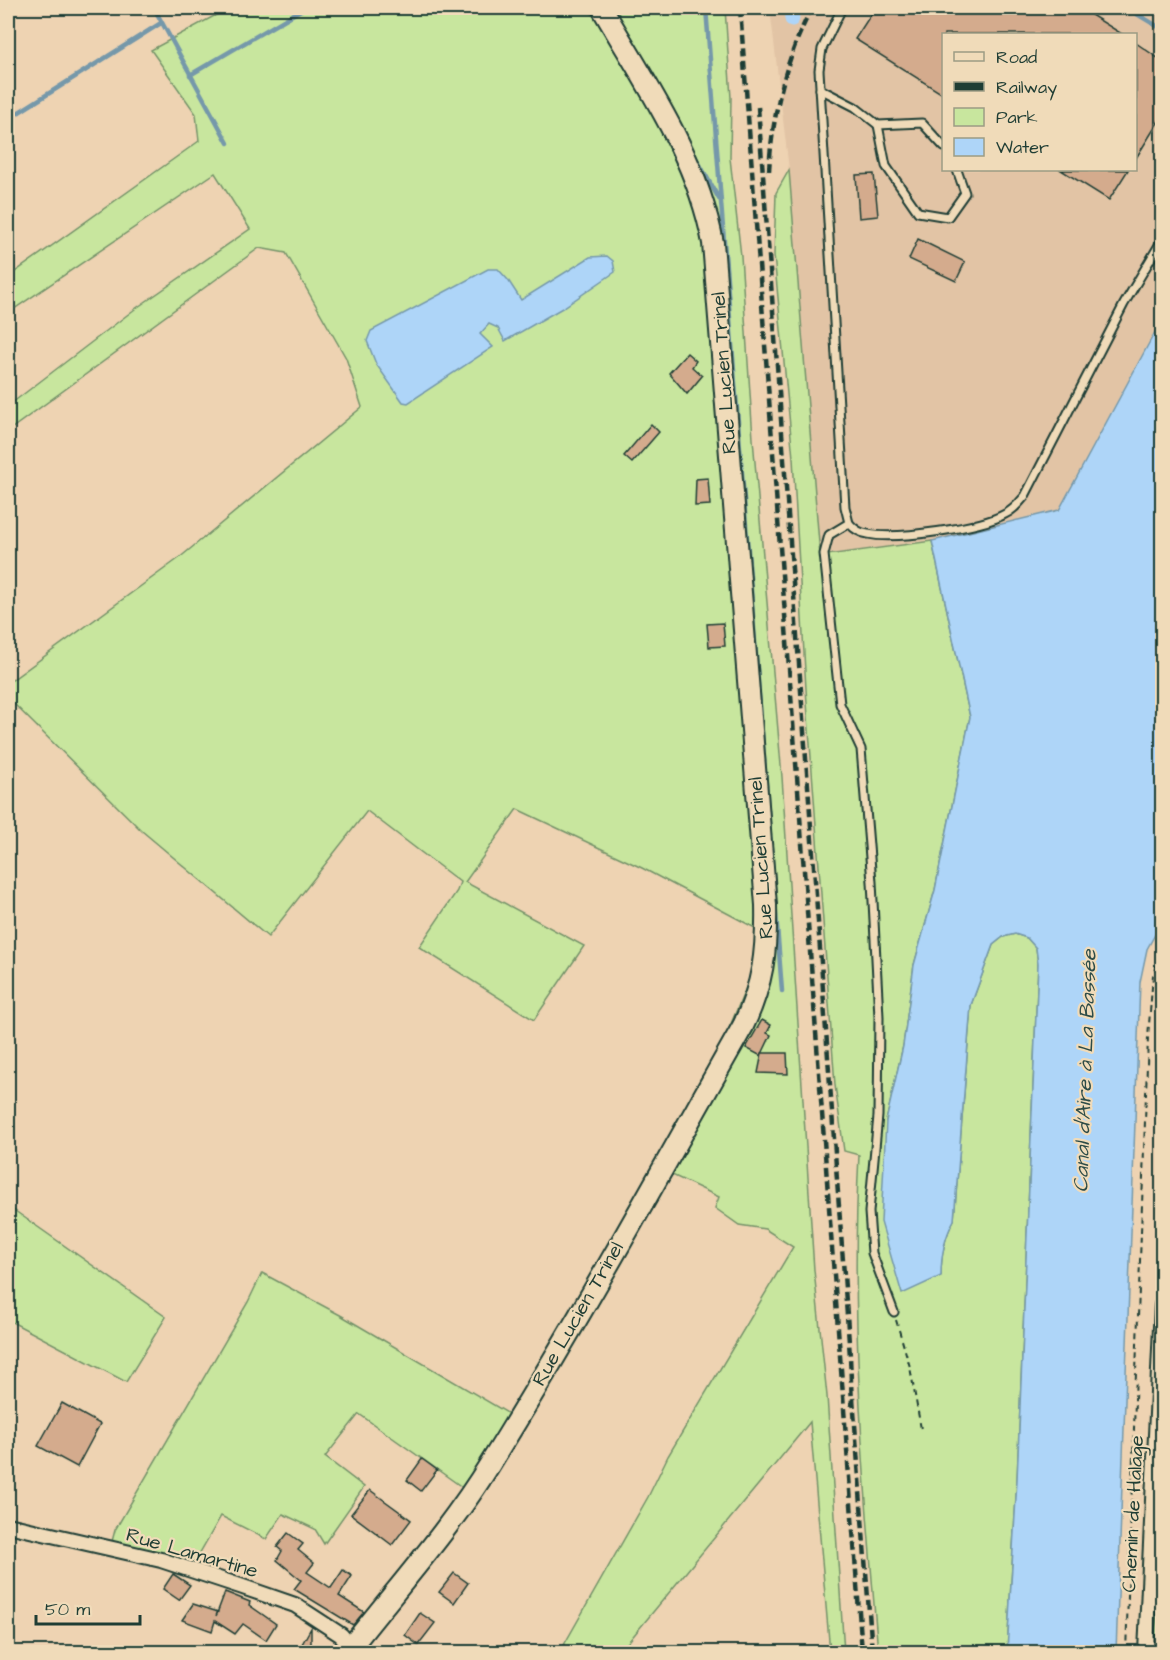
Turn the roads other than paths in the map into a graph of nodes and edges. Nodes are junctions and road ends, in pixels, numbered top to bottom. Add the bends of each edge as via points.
1 (602, 8) edge
2 (842, 8) edge
3 (820, 89) junction
4 (878, 124) junction
5 (942, 145) edge
6 (957, 171) edge
7 (1162, 240) edge
8 (849, 523) junction
9 (1162, 1305) edge
10 (894, 1311) road end
11 (8, 1525) edge
12 (349, 1650) edge
13 (1146, 1653) edge

1 - 12 street, Rue Lucien Trinel via 685,154 704,201 713,243 766,905 766,958 743,1026 489,1466
2 - 3 lane via 822,49
3 - 4 lane
3 - 8 lane
4 - 5 lane via 922,123
4 - 6 lane via 886,166 918,212 948,217 965,192
7 - 8 lane via 1017,507 989,521 924,533 870,535 860,533
8 - 10 lane via 829,535 824,554 840,704 861,749 879,1017 878,1116 869,1212 872,1253
9 - 13 street, Chemin de Halage
11 - 12 street, Rue Lamartine via 161,1560 273,1598 304,1611 341,1635

